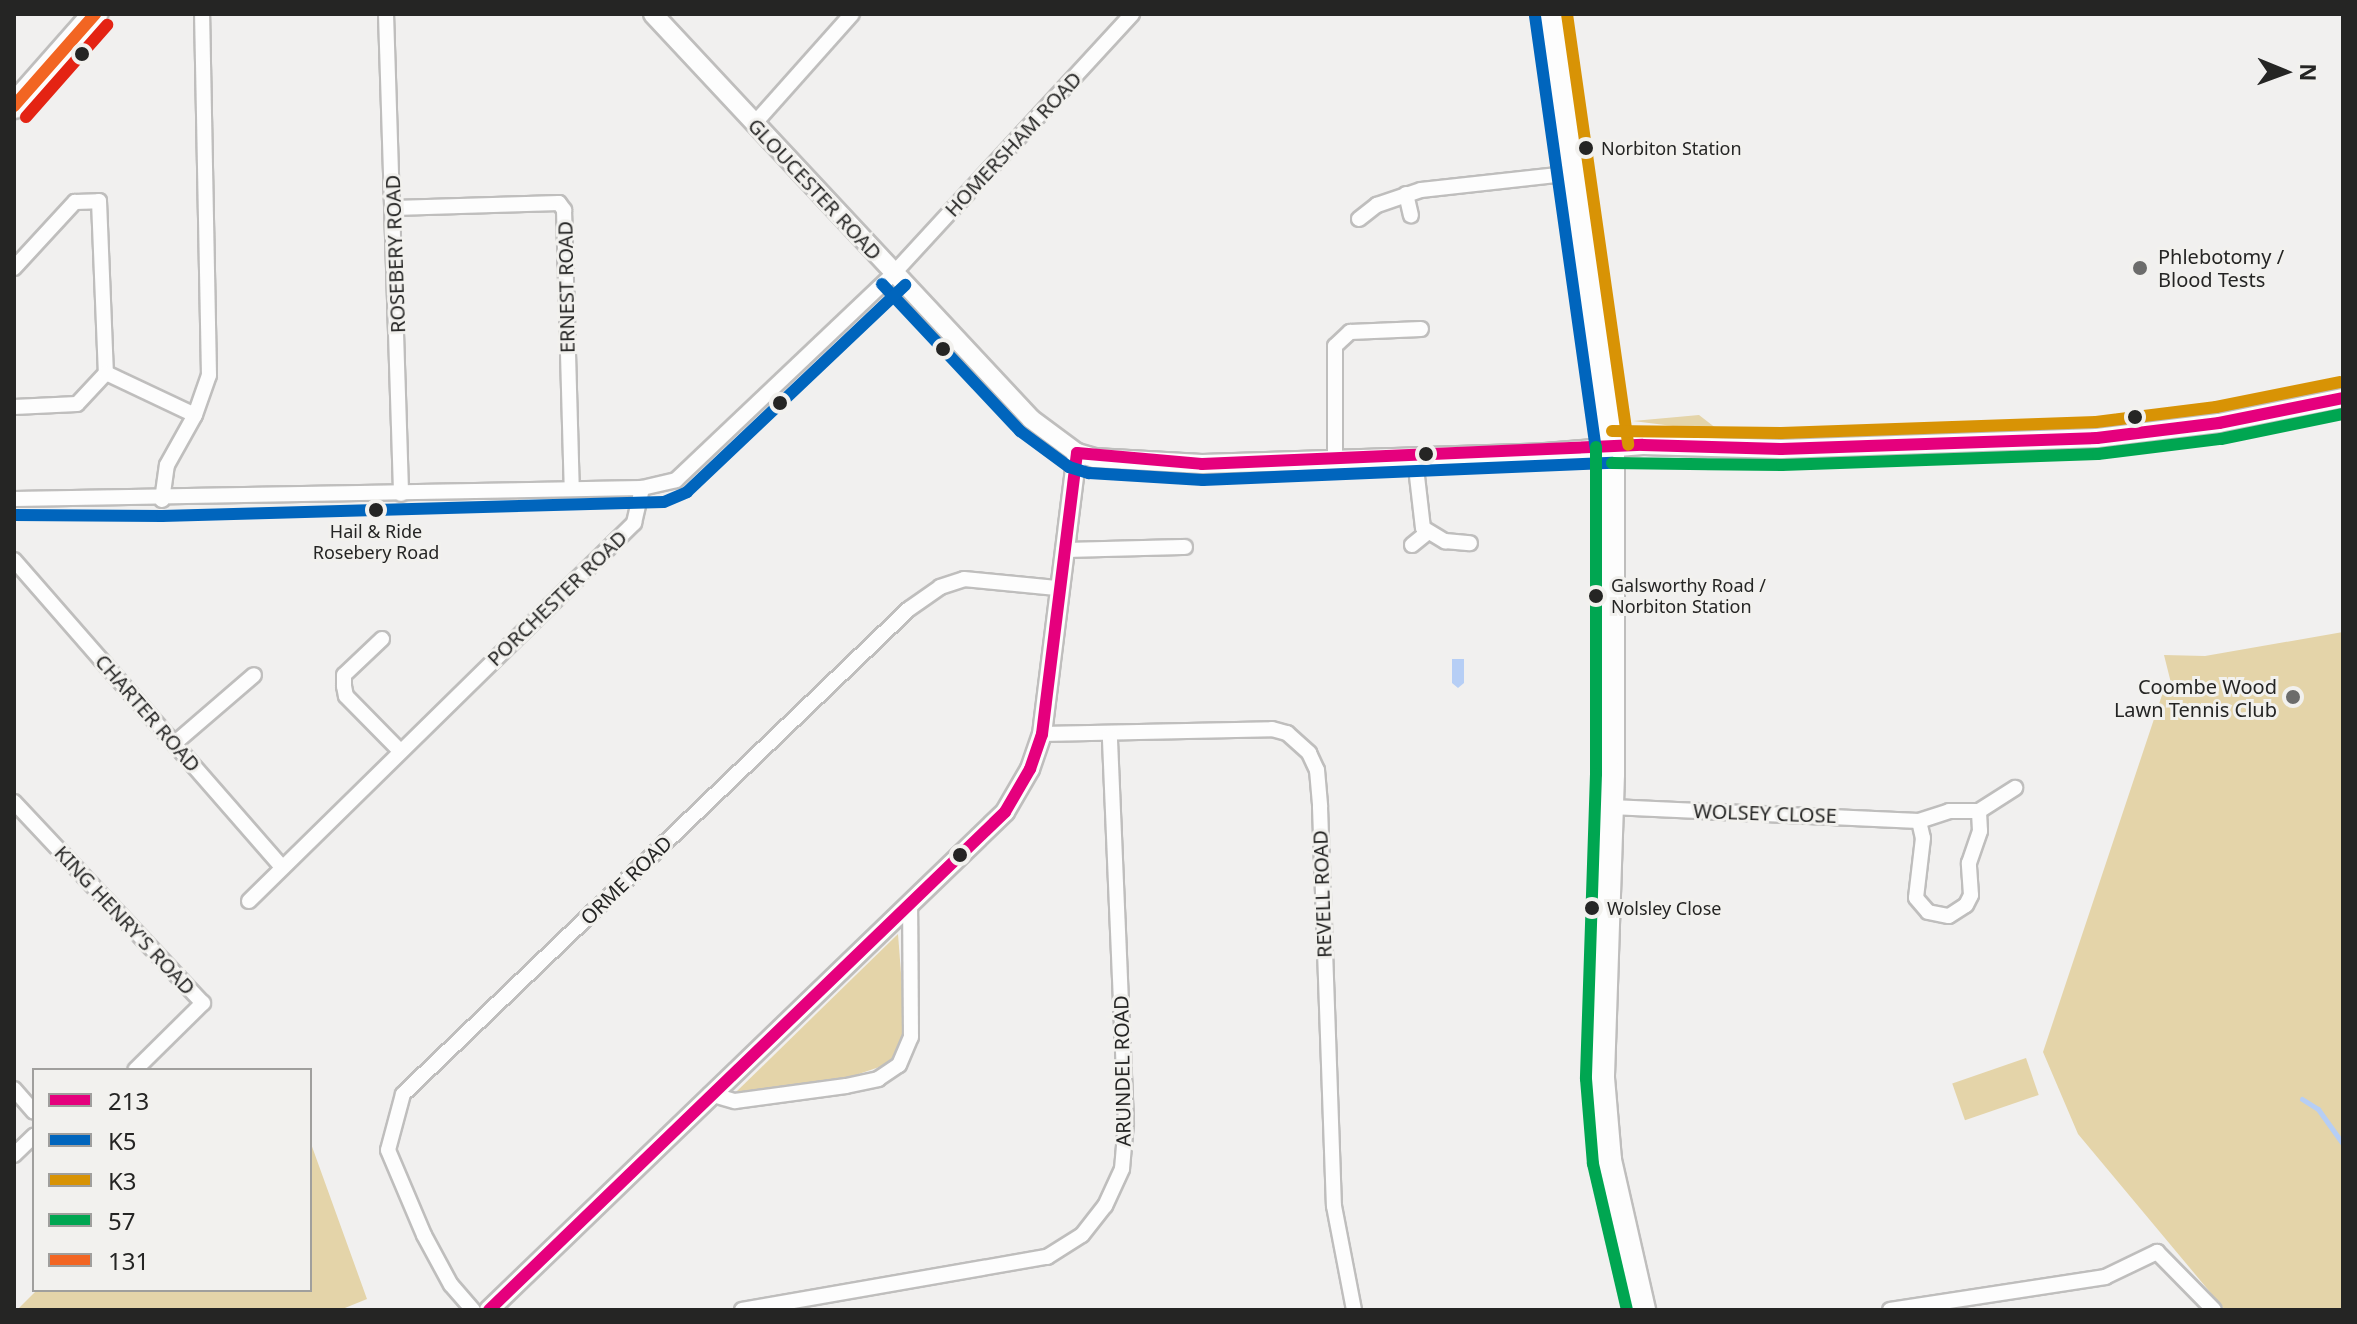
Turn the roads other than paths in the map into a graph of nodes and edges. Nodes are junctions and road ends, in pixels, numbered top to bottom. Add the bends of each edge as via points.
1 (95, 14) edge
2 (202, 14) edge
3 (386, 14) edge
4 (653, 14) edge
5 (852, 14) edge
6 (1132, 14) edge
7 (1551, 14) edge
8 (14, 106) edge
9 (754, 124) junction
10 (1576, 173) junction
11 (1406, 194) junction
12 (394, 208) junction
13 (1411, 215) dead end
14 (1359, 219) dead end
15 (14, 268) edge
16 (894, 273) junction
17 (1421, 329) dead end
18 (106, 373) junction
19 (2343, 398) edge
20 (14, 407) edge
21 (195, 415) junction
22 (1612, 447) junction
23 (1077, 453) junction
24 (1335, 459) junction
25 (1415, 459) junction
26 (642, 488) junction
27 (572, 489) junction
28 (401, 494) junction
29 (14, 499) edge
30 (162, 500) junction
31 (1427, 533) junction
32 (1470, 543) dead end
33 (1412, 545) dead end
34 (1185, 547) dead end
35 (1063, 550) junction
36 (14, 560) edge
37 (1057, 588) junction
38 (382, 639) dead end
39 (254, 675) dead end
40 (1042, 734) junction
41 (1110, 735) junction
42 (175, 743) junction
43 (400, 751) junction
44 (2015, 788) dead end
45 (14, 802) edge
46 (1611, 807) junction
47 (1979, 811) junction
48 (1919, 821) junction
49 (282, 867) junction
50 (249, 901) dead end
51 (910, 902) junction
52 (137, 1068) edge
53 (14, 1089) edge
54 (710, 1094) junction
55 (32, 1110) edge
56 (32, 1138) edge
57 (14, 1155) edge
58 (473, 1310) edge
59 (489, 1310) edge
60 (742, 1310) edge
61 (1354, 1310) edge
62 (1643, 1310) edge
63 (1890, 1310) edge
64 (2214, 1310) edge

1 - 8 main road
2 - 21 street via 211,351
3 - 12 street, ROSEBERY ROAD
4 - 9 street, GLOUCESTER ROAD
5 - 9 street
6 - 16 street, HOMERSHAM ROAD
7 - 10 main road
9 - 16 street, GLOUCESTER ROAD
10 - 11 street
10 - 22 main road
11 - 13 street
11 - 14 street
12 - 27 street, ERNEST ROAD via 559,203 564,210
12 - 28 street, ROSEBERY ROAD
15 - 18 street via 75,202 99,201
16 - 23 street, GLOUCESTER ROAD via 1008,395
16 - 26 street via 676,480
17 - 24 street via 1350,332 1335,346
18 - 20 street via 77,404
18 - 21 street
19 - 22 street via 2219,423 2097,438 1781,449
21 - 30 street via 167,465
22 - 25 street
22 - 46 main road
23 - 24 street via 1156,464
23 - 35 street
24 - 25 street
25 - 31 street
26 - 27 street
26 - 43 street, PORCHESTER ROAD via 634,523
27 - 28 street
28 - 30 street
29 - 30 street
31 - 32 street
31 - 33 street
34 - 35 street
35 - 37 street
36 - 42 street, CHARTER ROAD
37 - 40 street
37 - 58 street, ORME ROAD via 964,579 940,587 909,609 403,1094 388,1150 424,1235 451,1285
38 - 43 street via 344,675 344,686 346,696
39 - 42 street
40 - 41 street, REVELL ROAD
40 - 51 street via 1030,769 1005,812
41 - 60 street, ARUNDEL ROAD via 1126,1122 1122,1169 1105,1206 1066,1248 1038,1260
41 - 61 street, REVELL ROAD via 1272,729 1298,743 1317,770 1334,1206
42 - 49 street, CHARTER ROAD
43 - 49 street, PORCHESTER ROAD
44 - 47 street, WOLSEY CLOSE
45 - 52 street, KING HENRY'S ROAD via 203,1003
46 - 48 street, WOLSEY CLOSE
46 - 62 main road via 1604,1115 1619,1212
47 - 48 street, WOLSEY CLOSE via 1949,811
47 - 48 street via 1980,831 1969,863 1971,895 1949,916 1928,912 1916,898 1923,838
49 - 50 street, PORCHESTER ROAD
51 - 54 street
51 - 54 street via 911,1037 899,1065 878,1079 846,1086 735,1101
53 - 55 street
54 - 59 street
56 - 57 street
63 - 64 street via 2105,1277 2157,1252

